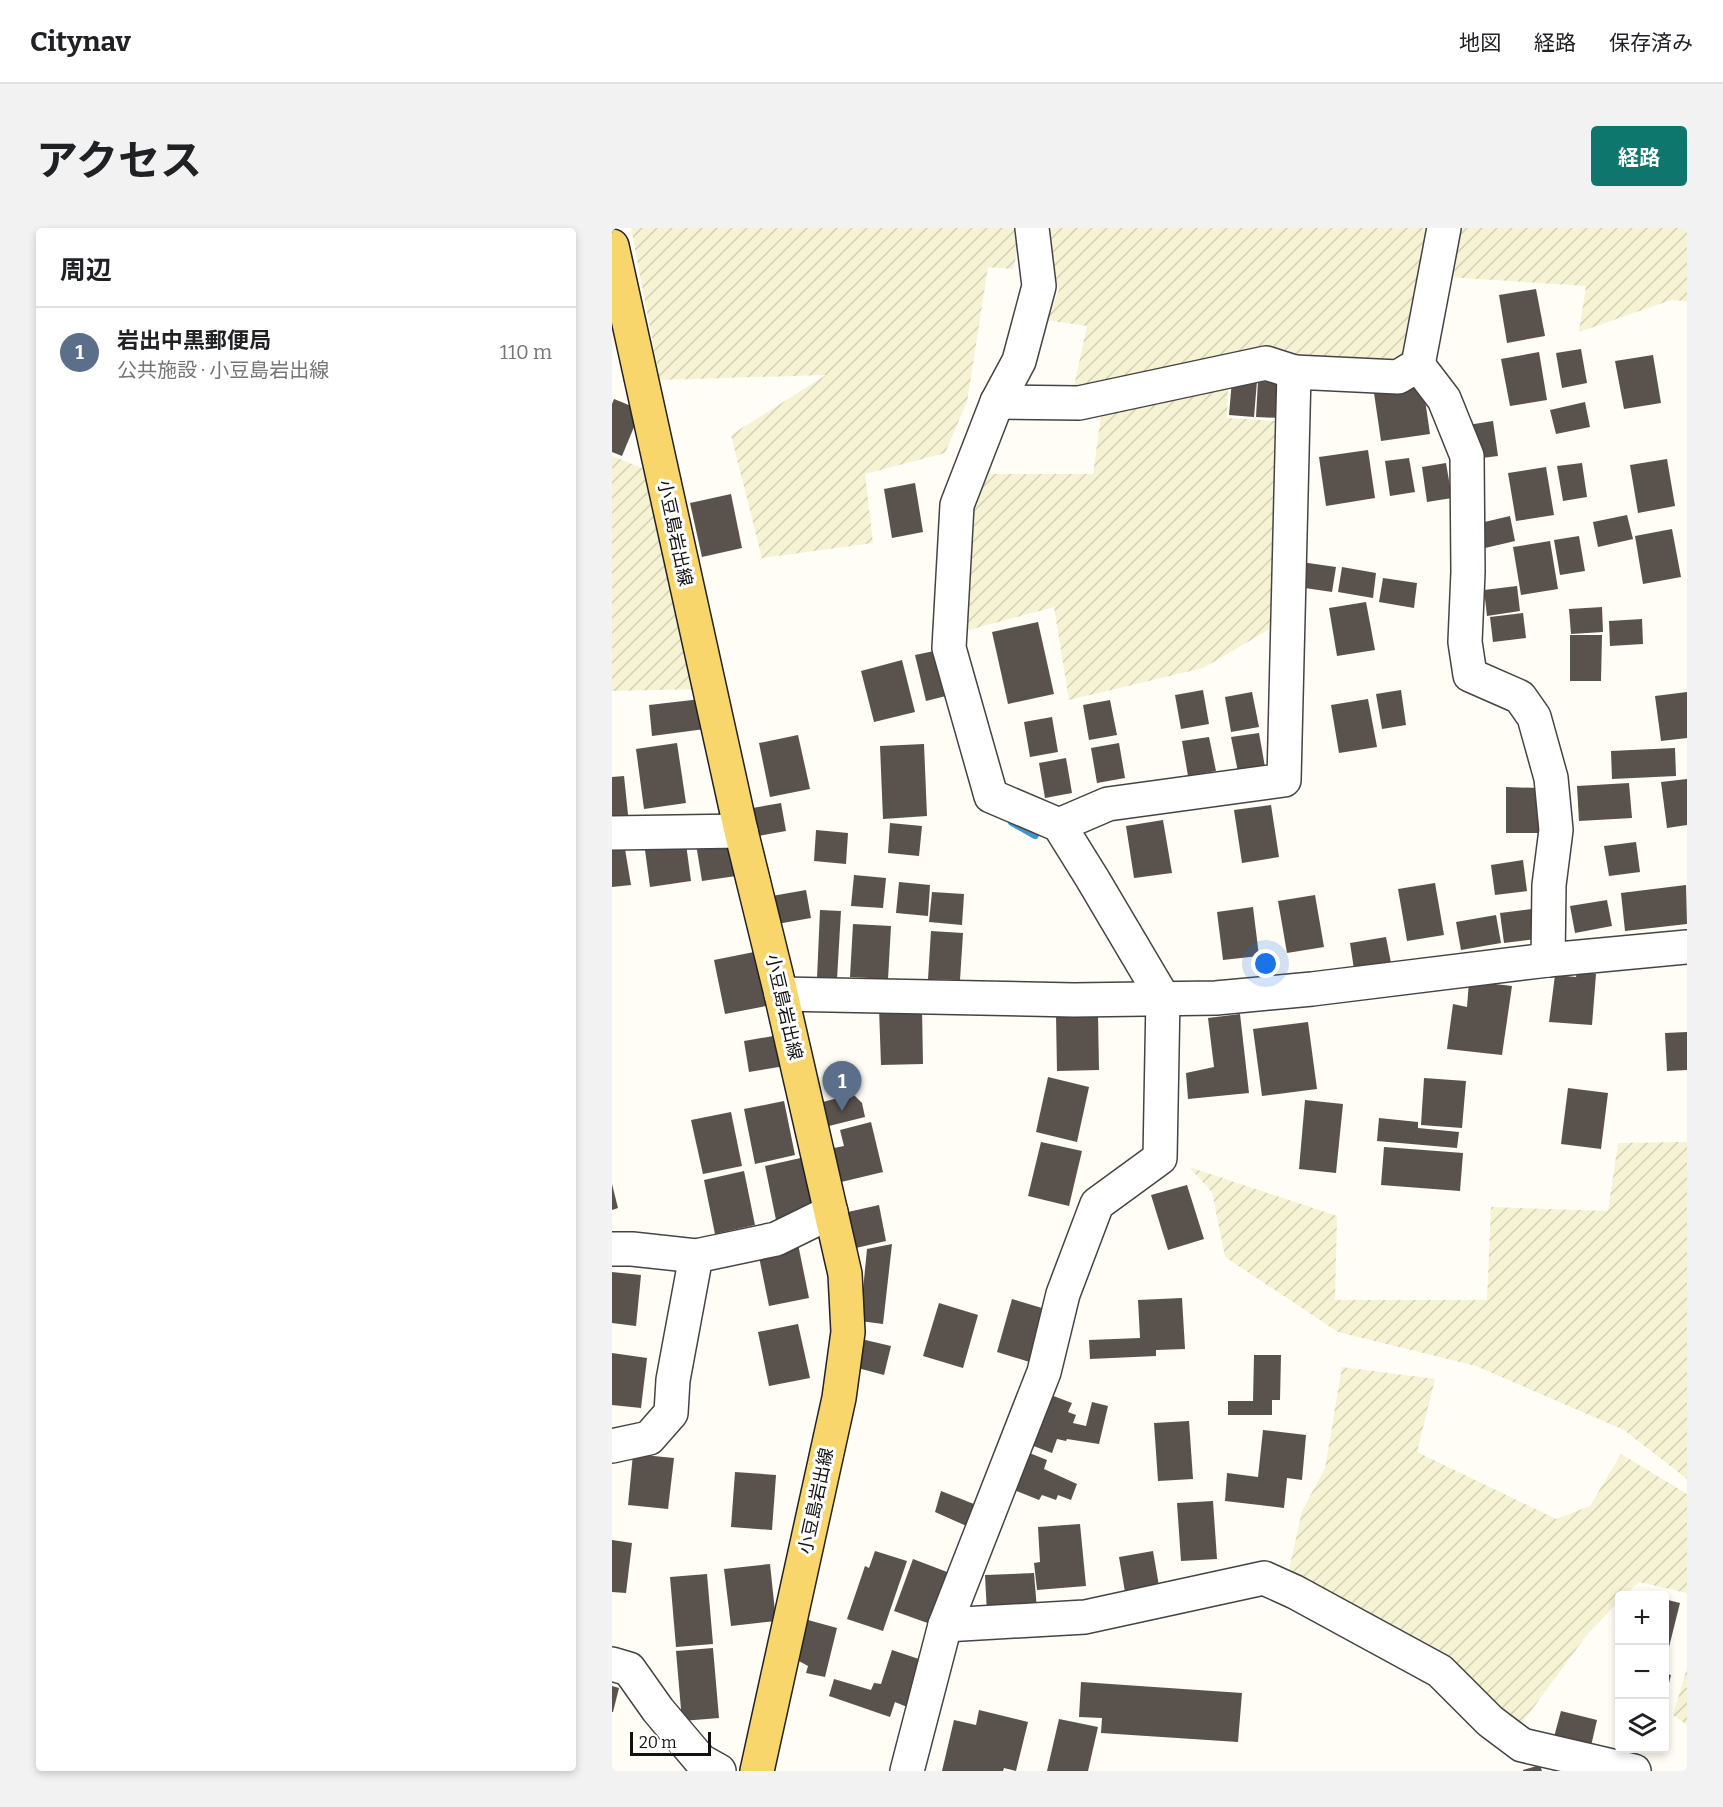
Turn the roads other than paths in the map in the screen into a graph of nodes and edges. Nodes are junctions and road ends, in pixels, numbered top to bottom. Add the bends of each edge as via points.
1 (1032, 228) edge
2 (1444, 228) edge
3 (612, 246) edge
4 (1418, 365) junction
5 (1294, 372) junction
6 (997, 402) junction
7 (1059, 825) junction
8 (741, 831) junction
9 (612, 833) edge
10 (1687, 947) edge
11 (1548, 960) junction
12 (781, 994) junction
13 (1163, 998) junction
14 (831, 1212) junction
15 (612, 1249) edge
16 (696, 1256) junction
17 (612, 1446) edge
18 (945, 1625) junction
19 (612, 1664) edge
20 (719, 1771) edge
21 (757, 1771) edge
22 (907, 1771) edge
23 (1634, 1771) edge

1 - 6 street via 1039,286 1019,361
2 - 4 street
3 - 8 main road, 小豆島岩出線
4 - 5 street via 1398,377
4 - 11 street via 1444,399 1467,456 1465,642 1470,675 1520,698 1534,717 1551,778 1556,830 1549,885
5 - 6 street via 1266,363 1079,403
5 - 7 street via 1284,780 1108,804
6 - 7 street via 957,505 949,648 991,796
7 - 13 street
8 - 9 street
8 - 12 main road, 小豆島岩出線
10 - 11 street
11 - 13 street via 1288,992
12 - 13 street
12 - 14 main road, 小豆島岩出線
13 - 18 street via 1160,1158 1097,1204 1063,1294 1044,1372
14 - 16 street via 776,1239
14 - 21 main road, 小豆島岩出線 via 844,1274 848,1332 838,1398
15 - 16 street
16 - 17 street via 673,1380 671,1413 649,1438
18 - 22 street
18 - 23 street via 1085,1617 1264,1578 1440,1671 1490,1721 1522,1745
19 - 20 street via 630,1669 701,1761

